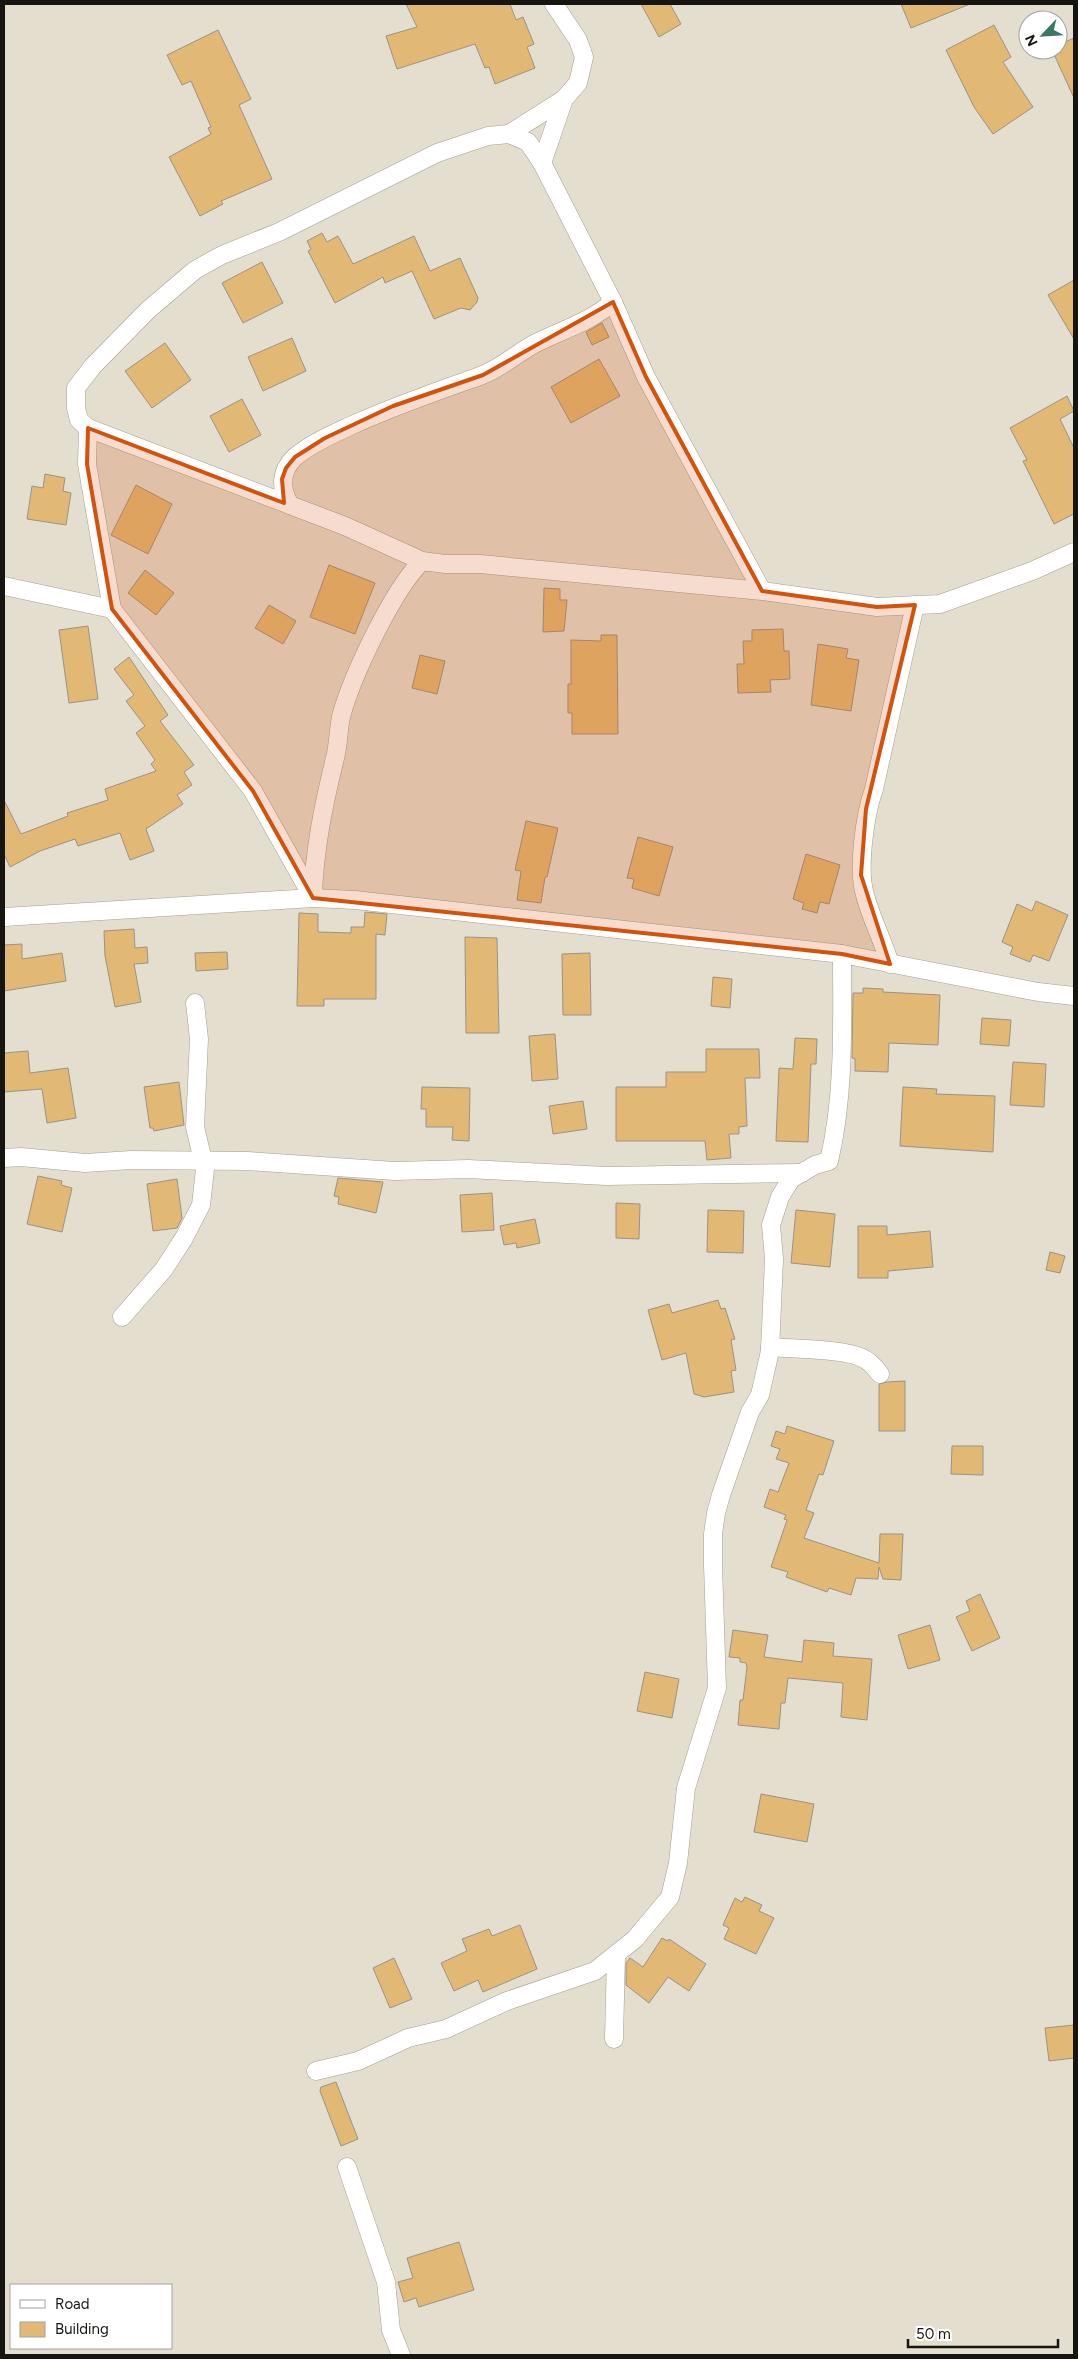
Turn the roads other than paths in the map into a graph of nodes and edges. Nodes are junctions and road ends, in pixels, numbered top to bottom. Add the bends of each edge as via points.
1 (554, 4) edge
2 (564, 99) junction
3 (509, 134) junction
4 (542, 164) junction
5 (613, 302) junction
6 (88, 428) junction
7 (290, 505) junction
8 (1074, 552) edge
9 (422, 561) junction
10 (4, 586) edge
11 (762, 591) junction
12 (915, 605) junction
13 (112, 609) junction
14 (313, 898) junction
15 (4, 917) edge
16 (842, 954) junction
17 (890, 964) junction
18 (1074, 996) edge
19 (195, 1003) dead end
20 (4, 1158) edge
21 (202, 1160) junction
22 (804, 1173) junction
23 (122, 1317) dead end
24 (770, 1347) junction
25 (880, 1374) dead end
26 (616, 1955) junction
27 (614, 2039) dead end
28 (316, 2071) dead end
29 (347, 2167) dead end
30 (400, 2355) edge

1 - 2 street via 578,40 584,56 578,83
2 - 3 street
2 - 4 street
3 - 4 street via 528,142
3 - 6 street via 488,136 437,153 195,270 148,310 76,388 79,420
4 - 5 street
5 - 7 street via 601,312 483,375 393,406 325,438 295,457 286,468 282,479 283,494
5 - 11 street via 646,377
6 - 7 street
6 - 13 street via 87,464
7 - 9 street
8 - 12 street via 1032,571 940,604
9 - 11 street
9 - 14 street via 410,573 371,643 342,713 337,752 321,818
10 - 13 street
11 - 12 street via 877,607
12 - 17 street via 874,789 866,809 861,875 864,895
13 - 14 street via 253,791
14 - 15 street
14 - 16 street
16 - 17 street
16 - 22 street via 842,1049 833,1142 829,1161
17 - 18 street
19 - 21 street via 199,1039 195,1127
20 - 21 street via 85,1163
21 - 22 street via 303,1163 395,1171 468,1169 606,1176
21 - 23 street via 205,1170 201,1205 164,1269
22 - 24 street via 791,1179 780,1197 771,1225 774,1259
24 - 25 street via 845,1353 860,1357
24 - 26 street via 760,1395 750,1412 716,1513 713,1565 717,1688 686,1788 678,1864 670,1897 635,1939
26 - 27 street
26 - 28 street via 594,1971 507,2001 446,2029 408,2038 358,2062
29 - 30 street via 386,2282 391,2330

